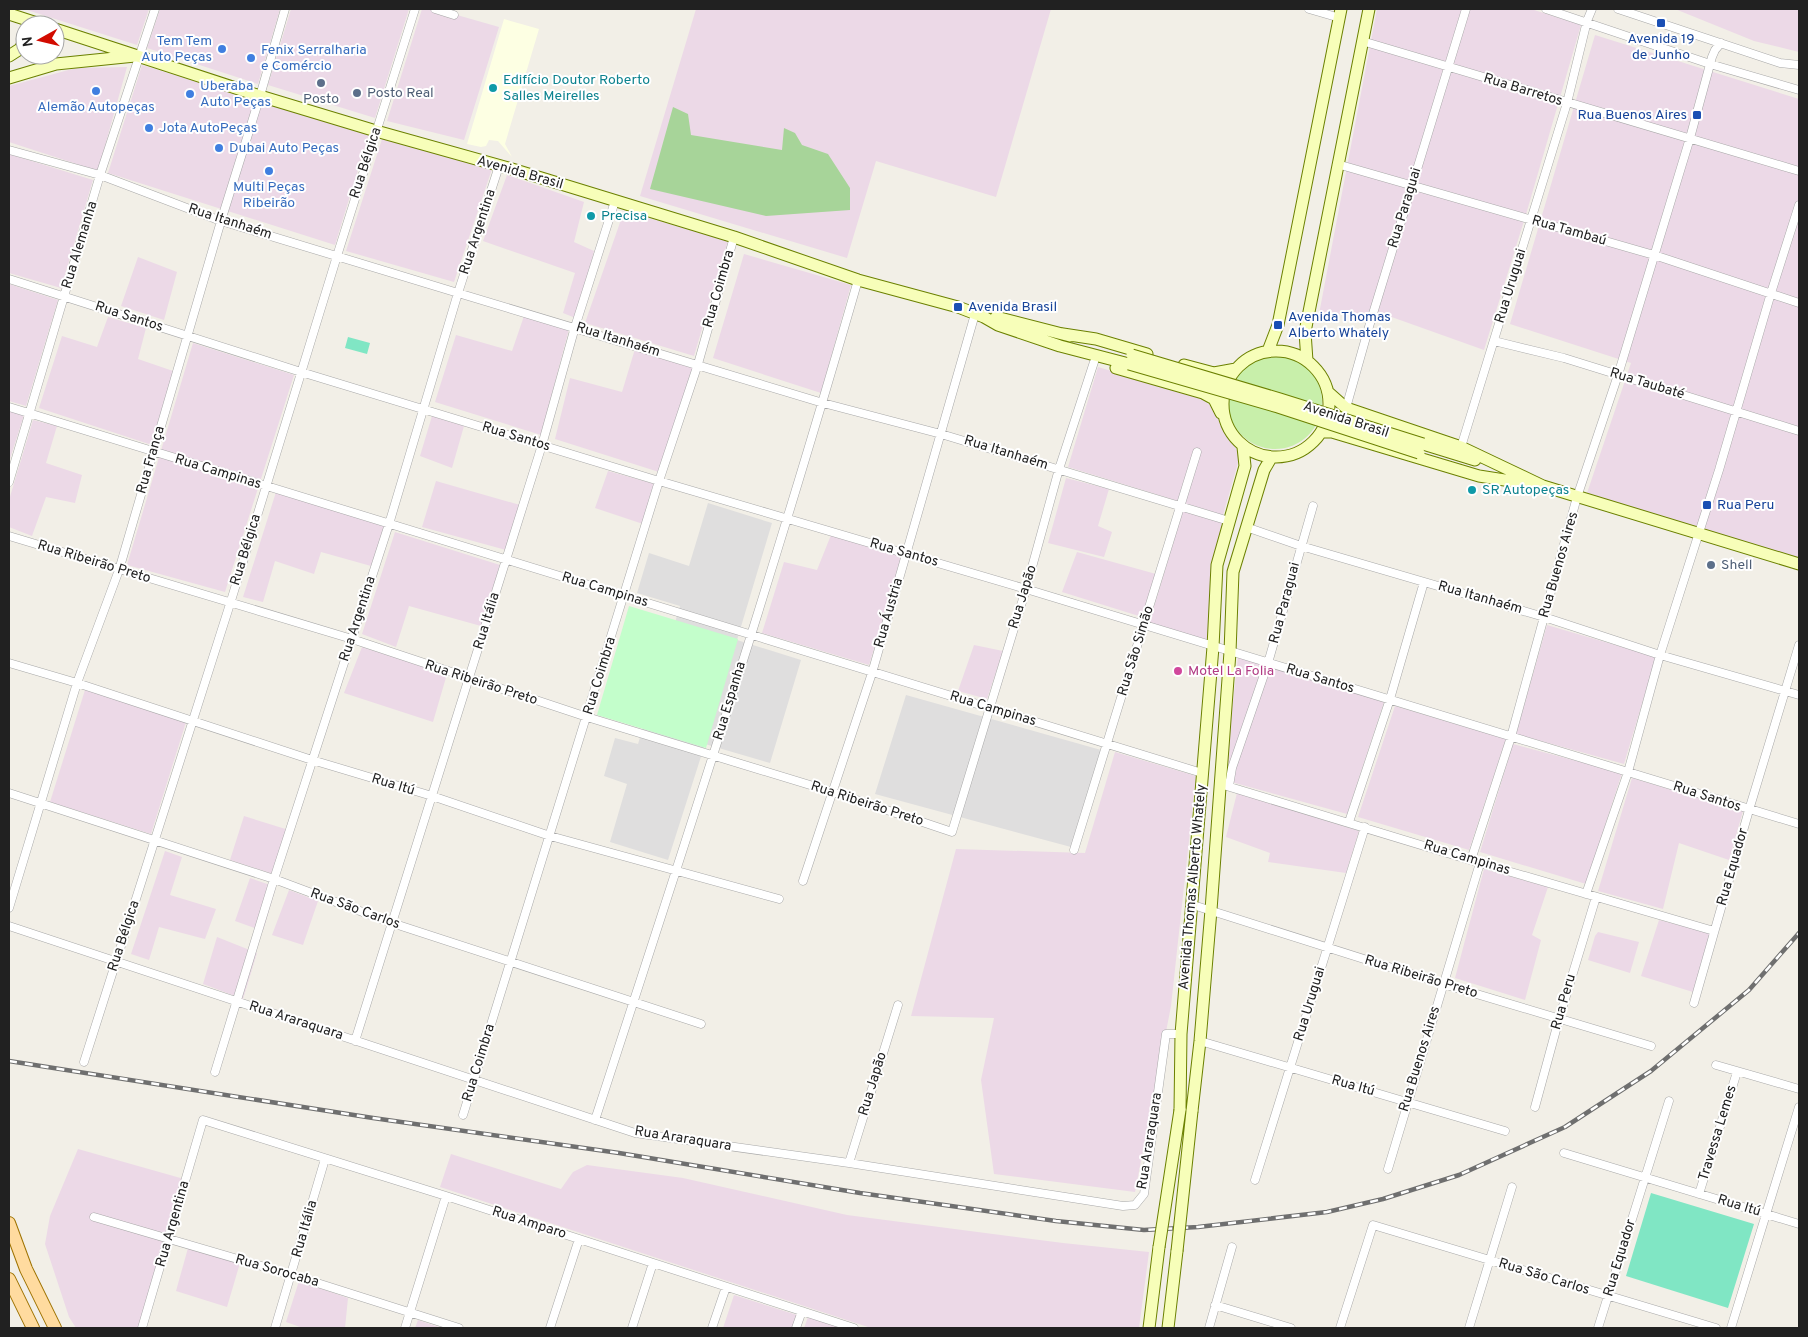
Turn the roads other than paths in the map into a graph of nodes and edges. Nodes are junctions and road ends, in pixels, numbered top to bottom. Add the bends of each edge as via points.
1 (155, 9) edge
2 (285, 9) edge
3 (415, 9) edge
4 (435, 9) edge
5 (1309, 9) edge
6 (1369, 9) edge
7 (1466, 9) edge
8 (1546, 9) edge
9 (1592, 9) edge
10 (1618, 9) edge
11 (1340, 13) edge
12 (454, 15) dead end
13 (1587, 22) junction
14 (65, 32) edge
15 (1362, 42) junction
16 (1721, 43) junction
17 (140, 56) junction
18 (1710, 64) junction
19 (1799, 65) edge
20 (1448, 67) junction
21 (9, 78) edge
22 (1799, 90) edge
23 (260, 96) junction
24 (1567, 103) junction
25 (376, 132) junction
26 (1690, 138) junction
27 (9, 150) edge
28 (1337, 164) junction
29 (499, 166) junction
30 (1799, 171) edge
31 (100, 176) junction
32 (1412, 185) junction
33 (614, 201) junction
34 (1799, 205) edge
35 (220, 221) junction
36 (1531, 221) junction
37 (734, 237) junction
38 (1654, 255) junction
39 (337, 256) junction
40 (9, 279) edge
41 (858, 280) junction
42 (458, 293) junction
43 (1771, 293) junction
44 (64, 297) junction
45 (1799, 303) edge
46 (980, 316) junction
47 (575, 327) junction
48 (187, 336) junction
49 (1061, 340) junction
50 (1494, 340) junction
51 (1268, 351) junction
52 (1307, 360) junction
53 (1094, 362) junction
54 (698, 364) junction
55 (1236, 369) junction
56 (301, 372) junction
57 (1618, 376) junction
58 (1328, 392) junction
59 (823, 403) junction
60 (9, 407) edge
61 (1346, 408) junction
62 (424, 410) junction
63 (1736, 412) junction
64 (29, 413) junction
65 (1225, 422) junction
66 (1799, 431) edge
67 (1322, 432) junction
68 (941, 434) junction
69 (542, 445) junction
70 (1243, 447) junction
71 (1462, 448) junction
72 (153, 452) junction
73 (1197, 452) dead end
74 (1271, 458) junction
75 (1060, 469) junction
76 (1513, 477) junction
77 (659, 481) junction
78 (9, 482) edge
79 (265, 486) junction
80 (1577, 497) junction
81 (1313, 506) dead end
82 (1180, 507) junction
83 (786, 519) junction
84 (1229, 521) junction
85 (390, 524) junction
86 (1246, 527) junction
87 (1699, 534) junction
88 (9, 536) edge
89 (1301, 546) junction
90 (907, 553) junction
91 (506, 560) junction
92 (1799, 564) edge
93 (119, 570) junction
94 (1424, 582) junction
95 (1026, 589) junction
96 (625, 596) junction
97 (230, 604) junction
98 (1544, 617) junction
99 (1144, 625) junction
100 (750, 635) junction
101 (352, 639) junction
102 (1799, 644) edge
103 (1213, 647) junction
104 (1230, 652) junction
105 (1660, 655) junction
106 (9, 663) edge
107 (1268, 663) junction
108 (872, 672) junction
109 (469, 679) junction
110 (76, 683) junction
111 (1784, 691) junction
112 (1799, 695) edge
113 (1390, 699) junction
114 (989, 708) junction
115 (587, 717) junction
116 (192, 721) junction
117 (1511, 737) junction
118 (1106, 744) junction
119 (713, 755) junction
120 (312, 760) junction
121 (1628, 772) junction
122 (1202, 773) junction
123 (1225, 785) junction
124 (833, 792) junction
125 (9, 793) edge
126 (432, 796) junction
127 (40, 803) junction
128 (1749, 810) junction
129 (1349, 822) junction
130 (1799, 824) edge
131 (1364, 827) junction
132 (952, 832) joint
133 (550, 836) junction
134 (154, 841) junction
135 (1074, 850) dead end
136 (1472, 860) junction
137 (1480, 863) junction
138 (677, 870) junction
139 (274, 879) junction
140 (803, 881) dead end
141 (1586, 894) junction
142 (1596, 897) junction
143 (779, 899) dead end
144 (1192, 905) junction
145 (9, 908) edge
146 (1211, 910) junction
147 (392, 923) junction
148 (9, 926) edge
149 (1714, 931) junction
150 (1327, 948) junction
151 (116, 961) junction
152 (511, 962) junction
153 (1443, 984) junction
154 (236, 1002) junction
155 (634, 1002) junction
156 (1694, 1004) dead end
157 (898, 1005) dead end
158 (1559, 1019) junction
159 (701, 1024) dead end
160 (1181, 1034) junction
161 (355, 1041) junction
162 (1200, 1041) junction
163 (1651, 1046) dead end
164 (84, 1062) dead end
165 (1716, 1065) dead end
166 (1290, 1068) junction
167 (215, 1072) dead end
168 (1737, 1072) junction
169 (474, 1080) junction
170 (1799, 1089) edge
171 (1669, 1101) dead end
172 (1408, 1102) junction
173 (1535, 1107) dead end
174 (1799, 1107) edge
175 (463, 1115) dead end
176 (203, 1120) joint
177 (595, 1120) junction
178 (1505, 1131) dead end
179 (1564, 1153) dead end
180 (325, 1159) junction
181 (849, 1163) junction
182 (1388, 1169) dead end
183 (1645, 1179) junction
184 (1255, 1180) dead end
185 (1512, 1187) dead end
186 (1699, 1194) junction
187 (446, 1196) junction
188 (1766, 1214) junction
189 (94, 1217) dead end
190 (9, 1223) edge
191 (1799, 1224) edge
192 (579, 1239) junction
193 (168, 1240) junction
194 (1232, 1247) dead end
195 (1490, 1260) junction
196 (653, 1263) junction
197 (292, 1275) junction
198 (9, 1279) edge
199 (726, 1287) junction
200 (1608, 1297) junction
201 (1216, 1305) junction
202 (802, 1311) junction
203 (410, 1312) junction
204 (34, 1328) edge
205 (55, 1328) edge
206 (142, 1328) edge
207 (275, 1328) edge
208 (405, 1328) edge
209 (459, 1328) edge
210 (550, 1328) edge
211 (632, 1328) edge
212 (712, 1328) edge
213 (796, 1328) edge
214 (854, 1328) edge
215 (1149, 1328) edge
216 (1168, 1328) edge
217 (1209, 1328) edge
218 (1291, 1328) edge
219 (1340, 1328) edge
220 (1469, 1328) edge
221 (1598, 1328) edge
222 (1716, 1328) edge
223 (1731, 1328) edge

1 - 17 street, Rua Alemanha
2 - 23 street, Rua França
3 - 25 street, Rua Bélgica
4 - 12 street
5 - 11 street
6 - 15 main road
7 - 20 street, Rua Paraguai
8 - 13 street
9 - 13 street, Rua Uruguai
10 - 16 street
11 - 51 main road via 1278,325
13 - 18 street
13 - 24 street, Rua Uruguai
14 - 17 main road, Avenida Brasil
15 - 20 street, Rua Barretos
15 - 28 main road
16 - 18 street, Rua Buenos Aires
16 - 19 street via 1780,63
17 - 21 main road via 56,64
17 - 23 main road, Avenida Brasil
17 - 31 street, Rua Alemanha
18 - 22 street
18 - 26 street, Rua Buenos Aires
20 - 24 street, Rua Barretos
20 - 32 street, Rua Paraguai
23 - 25 main road, Avenida Brasil
23 - 35 street, Rua França
24 - 26 street, Rua Barretos
24 - 36 street, Rua Uruguai
25 - 29 main road, Avenida Brasil
25 - 39 street, Rua Bélgica
26 - 30 street, Rua Barretos
26 - 38 street, Rua Buenos Aires
27 - 31 street, Rua Itanhaém
28 - 32 street, Rua Tambaú
28 - 52 main road via 1305,332
29 - 33 main road, Avenida Brasil
29 - 42 street, Rua Argentina
31 - 35 street, Rua Itanhaém
31 - 44 street, Rua Alemanha
32 - 36 street, Rua Tambaú
32 - 61 street, Rua Paraguai
33 - 37 main road, Avenida Brasil
33 - 47 street, Rua Itália
34 - 43 street
35 - 39 street, Rua Itanhaém
35 - 48 street, Rua França
36 - 38 street, Rua Tambaú
36 - 50 street, Rua Uruguai
37 - 41 main road, Avenida Brasil
37 - 54 street, Rua Coimbra
38 - 43 street, Rua Tambaú
38 - 57 street, Rua Buenos Aires
39 - 42 street, Rua Itanhaém
39 - 56 street, Rua Bélgica
40 - 44 street, Rua Santos
41 - 46 main road, Avenida Brasil via 925,297
41 - 59 street, Rua Espanha
42 - 47 street, Rua Itanhaém
42 - 62 street, Rua Argentina
43 - 45 street, Rua Tambaú
43 - 63 street
44 - 48 street, Rua Santos
44 - 64 street, Rua Alemanha
46 - 49 main road, Avenida Brasil via 999,317
46 - 68 street, Rua Áustria
47 - 54 street, Rua Itanhaém
47 - 69 street, Rua Itália
48 - 56 street, Rua Santos
48 - 72 street, Rua França
49 - 53 main road, Avenida Brasil
49 - 55 main road, Avenida Brasil via 1096,339 1214,373
49 - 76 main road, Avenida Brasil, bridge
50 - 57 street, Rua Taubaté
50 - 71 street, Rua Uruguai
51 - 52 main road via 1295,354
51 - 55 main road via 1245,360
52 - 58 main road via 1320,375
53 - 65 main road, Avenida Brasil via 1214,398
53 - 75 street, Rua Japão
54 - 59 street, Rua Itanhaém
54 - 77 street, Rua Coimbra
55 - 65 main road via 1223,394
56 - 62 street, Rua Santos
56 - 79 street, Rua Bélgica
57 - 63 street, Rua Taubaté
57 - 80 street, Rua Buenos Aires
58 - 61 main road, Avenida Brasil
58 - 67 main road via 1328,418
59 - 68 street, Rua Itanhaém
59 - 83 street, Rua Espanha
60 - 64 street, Rua Campinas
61 - 71 main road, Avenida Brasil
62 - 69 street, Rua Santos
62 - 85 street, Rua Argentina
63 - 66 street, Rua Taubaté
63 - 87 street
64 - 72 street, Rua Campinas
64 - 78 street, Rua Alemanha
65 - 70 main road
67 - 74 main road via 1300,452
67 - 76 main road, Avenida Brasil via 1332,432 1479,476
68 - 75 street, Rua Itanhaém
68 - 90 street, Rua Áustria
69 - 77 street, Rua Santos
69 - 91 street, Rua Itália
70 - 74 main road
70 - 84 main road, Avenida Thomas Alberto Whately via 1244,466
71 - 76 main road, Avenida Brasil
72 - 79 street, Rua Campinas
72 - 93 street, Rua França
73 - 82 street, Rua São Simão
74 - 86 main road, Avenida Thomas Alberto Whately
75 - 82 street, Rua Itanhaém
75 - 95 street, Rua Japão
76 - 80 main road, Avenida Brasil
77 - 83 street, Rua Santos
77 - 96 street, Rua Coimbra
79 - 85 street, Rua Campinas
79 - 97 street, Rua Bélgica
80 - 87 main road, Avenida Brasil
80 - 98 street, Rua Buenos Aires
81 - 89 street, Rua Paraguai
82 - 84 street, Rua Itanhaém
82 - 99 street, Rua São Simão
83 - 90 street, Rua Santos
83 - 100 street, Rua Espanha
84 - 103 main road, Avenida Thomas Alberto Whately via 1218,565
85 - 91 street, Rua Campinas
85 - 101 street, Rua Argentina
86 - 89 street, Rua Itanhaém
86 - 104 main road, Avenida Thomas Alberto Whately via 1234,572
87 - 92 main road, Avenida Brasil
87 - 105 street
88 - 93 street, Rua Ribeirão Preto
89 - 94 street, Rua Itanhaém
89 - 107 street, Rua Paraguai
90 - 95 street, Rua Santos
90 - 108 street, Rua Áustria
91 - 96 street, Rua Campinas
91 - 109 street, Rua Itália
93 - 97 street, Rua Ribeirão Preto
93 - 110 street, Rua França
94 - 98 street, Rua Itanhaém
94 - 113 street
95 - 99 street, Rua Santos
95 - 114 street, Rua Japão
96 - 100 street, Rua Campinas
96 - 115 street, Rua Coimbra
97 - 101 street, Rua Ribeirão Preto
97 - 116 street, Rua Bélgica
98 - 105 street, Rua Itanhaém
98 - 117 street, Rua Buenos Aires
99 - 103 street, Rua Santos
99 - 118 street, Rua São Simão
100 - 108 street, Rua Campinas
100 - 119 street, Rua Espanha
101 - 109 street, Rua Ribeirão Preto
101 - 120 street, Rua Argentina
102 - 111 street, Rua Equador
103 - 104 street, Rua Santos
103 - 122 main road, Avenida Thomas Alberto Whately
104 - 107 street, Rua Santos
104 - 123 main road, Avenida Thomas Alberto Whately
105 - 111 street, Rua Itanhaém
105 - 121 street
106 - 110 street, Rua Itú
107 - 113 street, Rua Santos
107 - 123 street, Rua Paraguai
108 - 114 street, Rua Campinas
108 - 124 street, Rua Áustria
109 - 115 street, Rua Ribeirão Preto
109 - 126 street, Rua Itália
110 - 116 street, Rua Itú
110 - 127 street, Rua França
111 - 112 street, Rua Itanhaém
111 - 128 street, Rua Equador
113 - 117 street, Rua Santos
113 - 129 street
114 - 118 street, Rua Campinas
114 - 132 street, Rua Japão
115 - 119 street, Rua Ribeirão Preto
115 - 133 street, Rua Coimbra
116 - 120 street, Rua Itú
116 - 134 street, Rua Bélgica
117 - 121 street, Rua Santos
117 - 136 street, Rua Buenos Aires
118 - 122 street, Rua Campinas
118 - 135 street, Rua São Simão
119 - 124 street, Rua Ribeirão Preto
119 - 138 street, Rua Espanha
120 - 126 street, Rua Itú
120 - 139 street, Rua Argentina
121 - 128 street, Rua Santos
121 - 141 street
122 - 144 main road, Avenida Thomas Alberto Whately
123 - 129 street, Rua Campinas
123 - 146 main road, Avenida Thomas Alberto Whately
124 - 132 street, Rua Ribeirão Preto
124 - 140 street, Rua Áustria
125 - 127 street, Rua São Carlos
126 - 133 street, Rua Itú
126 - 147 street, Rua Itália
127 - 134 street, Rua São Carlos
127 - 145 street, Rua França
128 - 130 street, Rua Santos
128 - 149 street, Rua Equador
129 - 131 street, Rua Campinas
131 - 136 street, Rua Campinas
131 - 150 street, Rua Uruguai
133 - 138 street, Rua Itú
133 - 152 street, Rua Coimbra
134 - 139 street, Rua São Carlos
134 - 151 street, Rua Bélgica
136 - 137 street, Rua Campinas
137 - 141 street, Rua Campinas
137 - 153 street, Rua Buenos Aires
138 - 143 street, Rua Itú
138 - 155 street, Rua Espanha
139 - 147 street, Rua São Carlos
139 - 154 street, Rua Argentina
141 - 142 street, Rua Campinas
142 - 149 street, Rua Campinas
142 - 158 street, Rua Peru
144 - 146 street, Rua Ribeirão Preto
144 - 160 main road, Avenida Thomas Alberto Whately
146 - 150 street, Rua Ribeirão Preto
146 - 162 main road, Avenida Thomas Alberto Whately
147 - 152 street, Rua São Carlos
147 - 161 street, Rua Itália
148 - 151 street, Rua Araraquara
149 - 156 street, Rua Equador
150 - 153 street, Rua Ribeirão Preto
150 - 166 street, Rua Uruguai
151 - 154 street, Rua Araraquara
151 - 164 street, Rua Bélgica
152 - 155 street, Rua São Carlos
152 - 169 street, Rua Coimbra
153 - 158 street, Rua Ribeirão Preto
153 - 172 street, Rua Buenos Aires
154 - 161 street, Rua Araraquara
154 - 167 street, Rua Argentina
155 - 159 street, Rua São Carlos
155 - 177 street, Rua Espanha
157 - 181 street, Rua Japão
158 - 163 street, Rua Ribeirão Preto
158 - 173 street, Rua Peru
160 - 181 street, Rua Araraquara via 1166,1034 1144,1194 1135,1205 1123,1206
160 - 215 main road, Avenida Thomas Alberto Whately, bridge via 1180,1110
161 - 169 street, Rua Araraquara
162 - 166 street, Rua Itú
162 - 216 main road, Avenida Thomas Alberto Whately, bridge
165 - 168 street
166 - 172 street, Rua Itú
166 - 184 street, Rua Uruguai
168 - 170 street
168 - 186 street, Travessa Lemes
169 - 175 street, Rua Coimbra
169 - 177 street, Rua Araraquara
171 - 183 street, Rua Equador
172 - 178 street, Rua Itú
172 - 182 street, Rua Buenos Aires
174 - 188 street
176 - 180 street, Rua Amparo
176 - 193 street, Rua Argentina
177 - 181 street, Rua Araraquara via 635,1133
179 - 183 street, Rua Itú
180 - 187 street, Rua Amparo
180 - 197 street, Rua Itália
183 - 186 street, Rua Itú
183 - 200 street, Rua Equador
185 - 195 street
186 - 188 street, Rua Itú
187 - 192 street, Rua Amparo
187 - 203 street
188 - 191 street, Rua Itú
188 - 223 street
189 - 193 street, Rua Sorocaba
190 - 205 main road via 26,1270
192 - 196 street, Rua Amparo
192 - 210 street
193 - 197 street, Rua Sorocaba
193 - 206 street, Rua Argentina
194 - 201 street
195 - 200 street, Rua São Carlos
195 - 219 street, Rua São Carlos via 1373,1225
195 - 220 street
196 - 199 street, Rua Amparo
196 - 211 street
197 - 203 street, Rua Sorocaba
197 - 207 street, Rua Itália
198 - 204 main road
199 - 202 street, Rua Amparo
199 - 212 street
200 - 221 street, Rua Equador
200 - 222 street, Rua São Carlos
201 - 217 street
201 - 218 street
202 - 213 street
202 - 214 street, Rua Amparo
203 - 208 street
203 - 209 street, Rua Sorocaba

